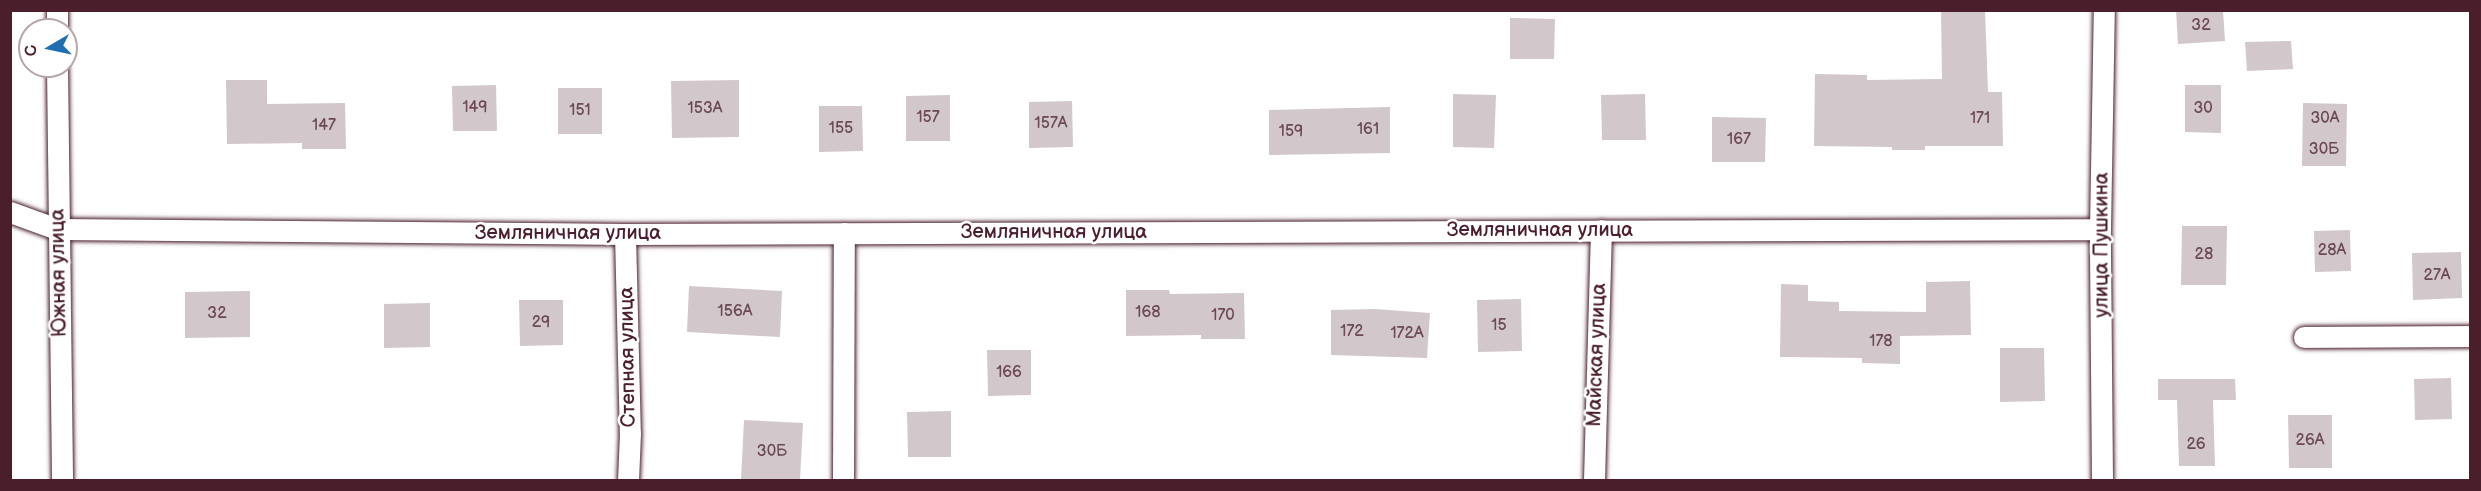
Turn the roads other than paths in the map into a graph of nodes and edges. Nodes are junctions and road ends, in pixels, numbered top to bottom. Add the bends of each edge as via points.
1 (2104, 10) edge
2 (57, 78) edge
3 (10, 212) edge
4 (57, 229) junction
5 (2100, 229) junction
6 (1601, 230) junction
7 (844, 233) junction
8 (625, 234) junction
9 (2470, 336) edge
10 (2304, 337) dead end
11 (62, 480) edge
12 (628, 480) edge
13 (843, 480) edge
14 (1594, 480) edge
15 (2102, 480) edge

1 - 5 street, улица Пушкина
2 - 4 street, Южная улица
3 - 4 street, Земляничная улица
4 - 8 street, Земляничная улица
4 - 11 street, Южная улица
5 - 6 street, Земляничная улица
5 - 15 street, улица Пушкина
6 - 7 street, Земляничная улица
6 - 14 street, Майская улица
7 - 8 street, Земляничная улица
7 - 13 street
8 - 12 street, Степная улица
9 - 10 street

